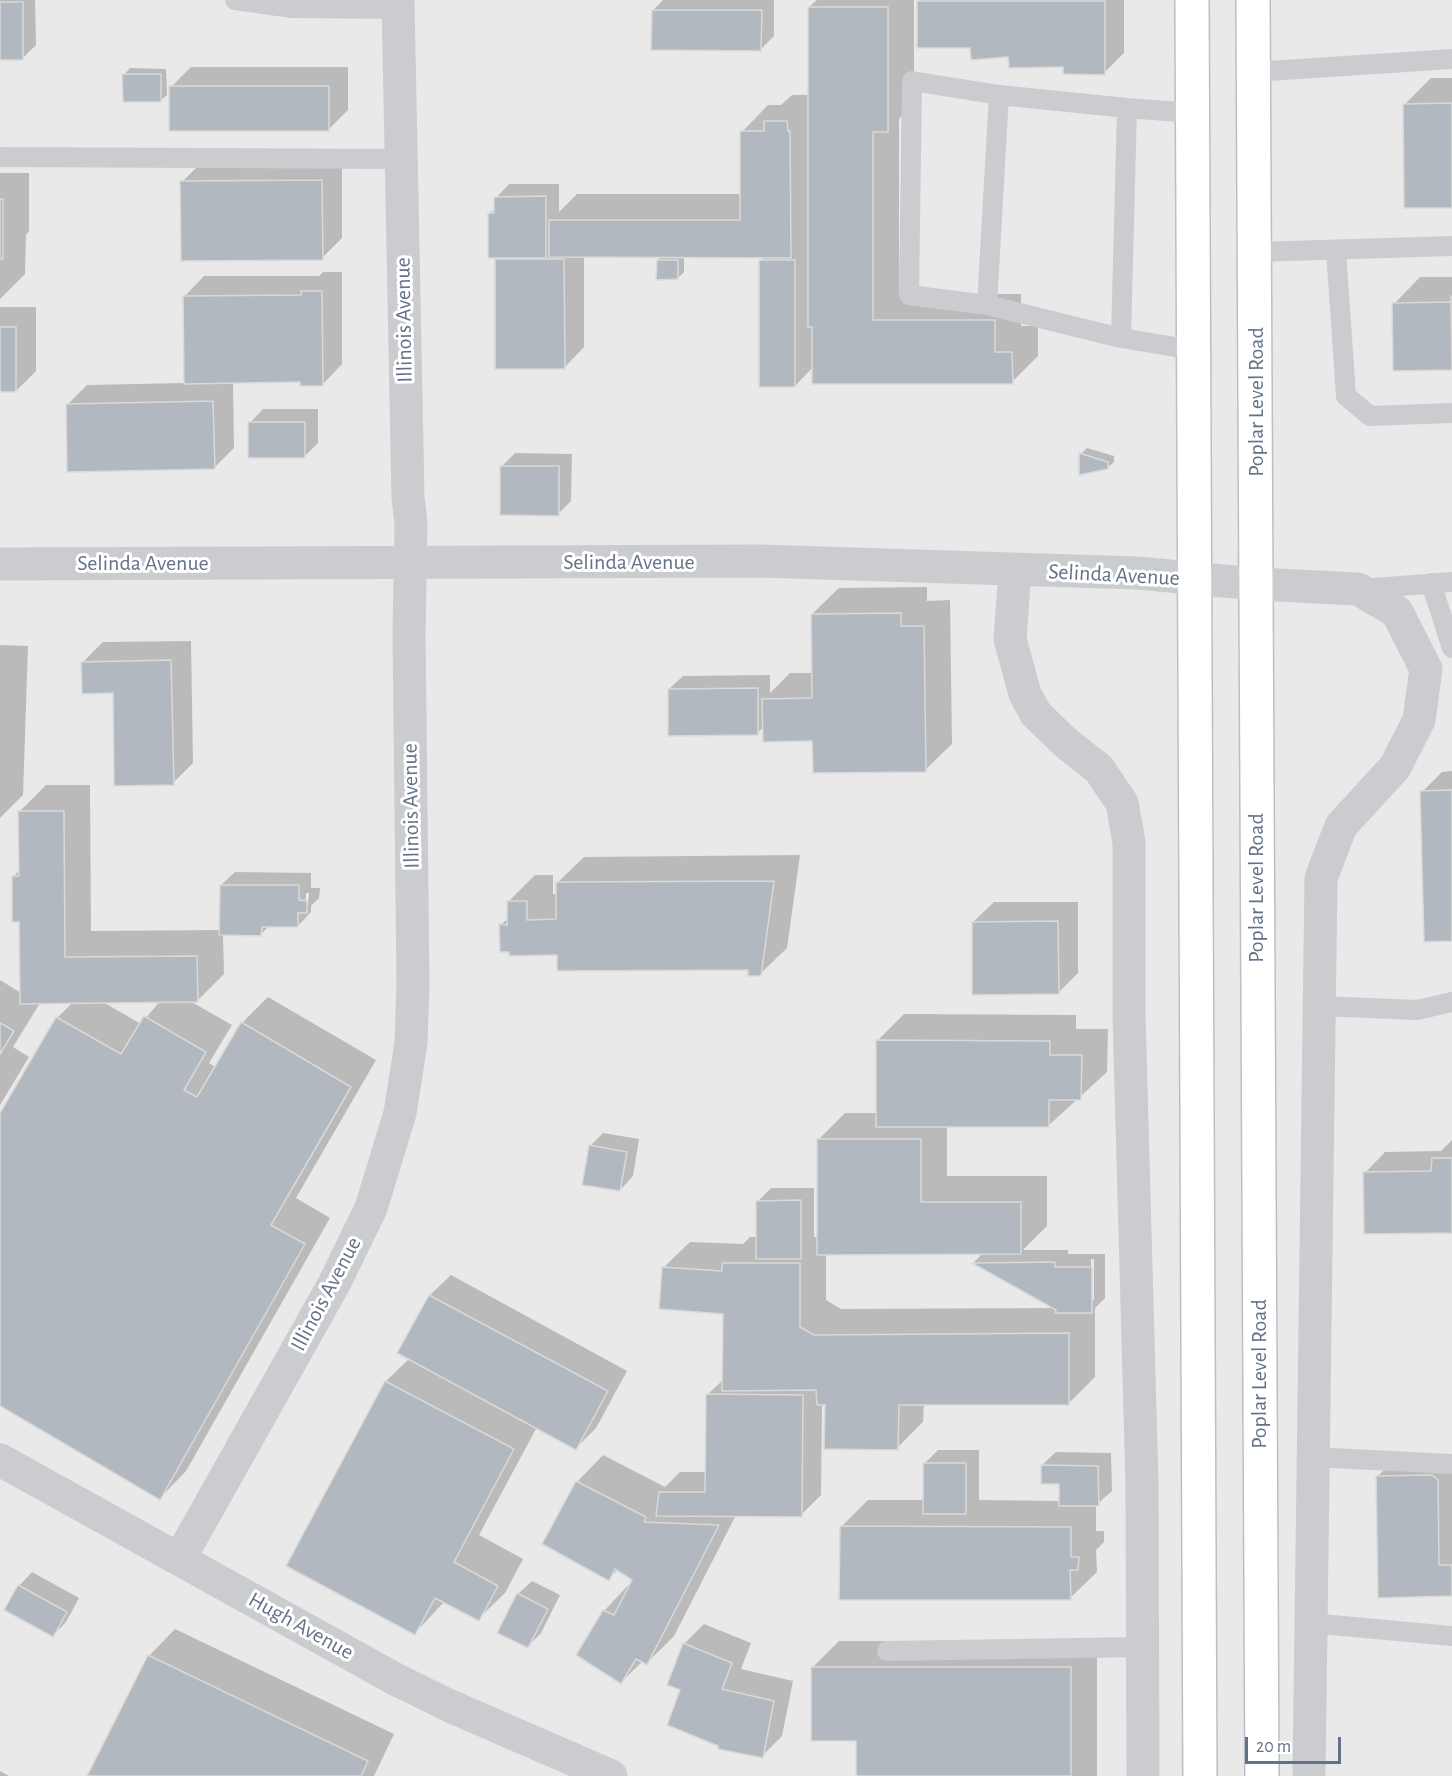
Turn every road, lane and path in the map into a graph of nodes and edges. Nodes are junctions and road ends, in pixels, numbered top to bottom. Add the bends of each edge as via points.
1 (235, 0) edge
2 (1192, 0) edge
3 (1253, 0) edge
4 (398, 5) edge
5 (1452, 59) edge
6 (1253, 72) junction
7 (999, 95) junction
8 (1127, 108) junction
9 (1192, 113) junction
10 (0, 157) edge
11 (401, 159) junction
12 (1452, 246) edge
13 (1336, 250) junction
14 (1255, 252) junction
15 (987, 305) junction
16 (1121, 338) junction
17 (1193, 350) junction
18 (1452, 413) edge
19 (410, 562) junction
20 (0, 564) edge
21 (1015, 571) junction
22 (1194, 578) junction
23 (1452, 582) edge
24 (1431, 583) junction
25 (1257, 584) junction
26 (1358, 589) junction
27 (1452, 648) edge
28 (1452, 1002) edge
29 (1320, 1006) junction
30 (1312, 1457) junction
31 (0, 1460) edge
32 (1452, 1464) edge
33 (180, 1558) junction
34 (1310, 1623) junction
35 (1452, 1636) edge
36 (1142, 1647) junction
37 (887, 1652) dead end
38 (611, 1776) edge
39 (1143, 1776) edge
40 (1200, 1776) edge
41 (1262, 1776) edge
42 (1309, 1776) edge

1 - 4 lane via 292,8
2 - 9 main road
3 - 6 main road, Poplar Level Road
4 - 11 street, Illinois Avenue
5 - 6 lane
6 - 14 main road, Poplar Level Road
7 - 8 lane
7 - 15 lane
7 - 15 lane via 912,81 909,295
8 - 9 lane
8 - 16 lane
9 - 17 main road
10 - 11 lane
11 - 19 street, Illinois Avenue
12 - 13 lane
13 - 14 lane
13 - 18 lane via 1346,396 1370,416
14 - 25 main road, Poplar Level Road
15 - 16 lane
16 - 17 lane
17 - 22 main road
19 - 20 street, Selinda Avenue
19 - 21 street, Selinda Avenue via 760,561
19 - 33 street, Illinois Avenue via 413,986 411,1043 400,1113 366,1218 334,1284
21 - 22 street, Selinda Avenue
21 - 36 street via 1010,639 1024,694 1036,714 1099,769 1122,803 1129,842
22 - 25 street, Selinda Avenue
22 - 40 main road
23 - 24 lane
24 - 26 lane
24 - 27 lane
25 - 26 street, Selinda Avenue
25 - 41 main road, Poplar Level Road
26 - 29 street via 1397,612 1426,669 1419,720 1395,767 1341,826 1321,878
28 - 29 lane via 1417,1010
29 - 30 street
30 - 32 lane
30 - 34 street
31 - 33 street, Hugh Avenue
33 - 38 street, Hugh Avenue via 395,1679
34 - 35 lane
34 - 42 street
36 - 37 lane
36 - 39 street

